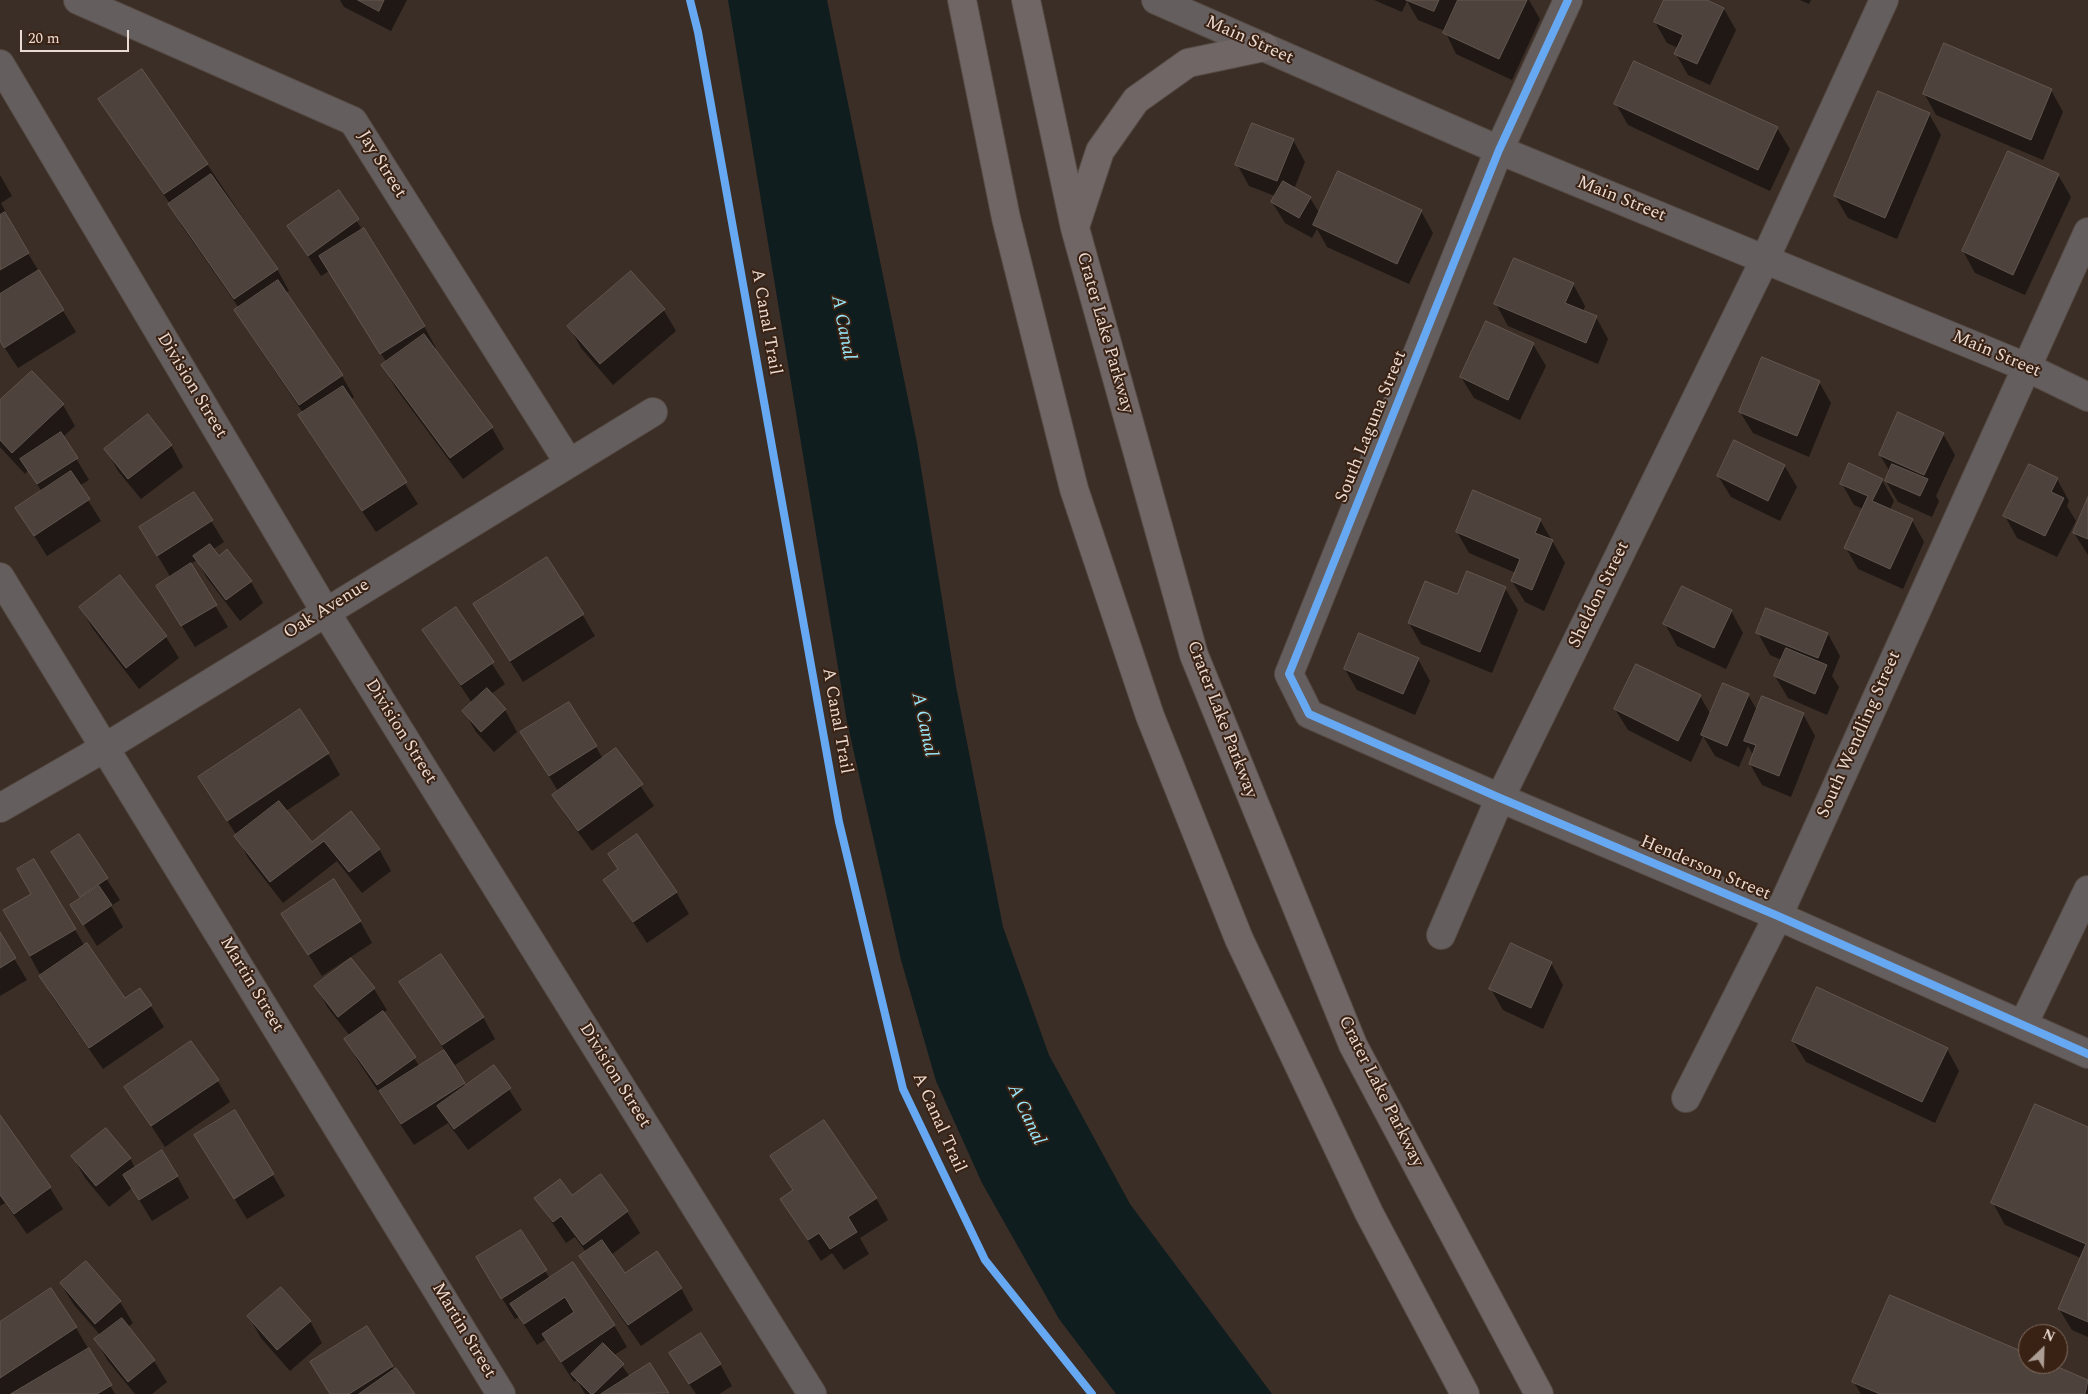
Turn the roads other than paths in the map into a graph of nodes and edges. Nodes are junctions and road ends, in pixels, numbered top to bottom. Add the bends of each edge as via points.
1 (78, 0) edge
2 (962, 0) edge
3 (1026, 0) edge
4 (1156, 0) edge
5 (1568, 0) edge
6 (1884, 0) edge
7 (1264, 47) junction
8 (0, 64) edge
9 (1499, 150) junction
10 (1074, 228) junction
11 (2088, 232) edge
12 (1765, 259) junction
13 (2026, 367) junction
14 (2088, 396) edge
15 (653, 412) dead end
16 (569, 463) junction
17 (0, 577) edge
18 (325, 612) junction
19 (1309, 714) joint
20 (106, 747) junction
21 (1500, 798) junction
22 (0, 808) edge
23 (2088, 890) edge
24 (1778, 916) junction
25 (1441, 934) dead end
26 (2023, 1024) junction
27 (2088, 1054) edge
28 (1686, 1098) dead end
29 (501, 1394) edge
30 (812, 1394) edge
31 (1465, 1394) edge
32 (1539, 1394) edge

1 - 16 street, Jay Street via 353,121
2 - 31 main road via 1006,218 1074,489 1150,716 1239,939 1369,1213
3 - 10 main road, Crater Lake Parkway
4 - 7 street, Main Street
5 - 9 street, South Laguna Street
6 - 12 street, Sheldon Street
7 - 9 street, Main Street
7 - 10 main road via 1188,62 1136,100 1100,151
8 - 18 street, Division Street
9 - 12 street, Main Street
9 - 19 street, South Laguna Street via 1289,674
10 - 32 main road, Crater Lake Parkway via 1197,664 1352,1045
11 - 13 street, South Wendling Street
12 - 13 street, Main Street
12 - 21 street, Sheldon Street
13 - 14 street, Main Street
13 - 24 street, South Wendling Street
15 - 16 street, Oak Avenue
16 - 18 street, Oak Avenue
17 - 20 street, Martin Street
18 - 20 street, Oak Avenue
18 - 30 street, Division Street
19 - 21 street, Henderson Street
20 - 22 street, Oak Avenue
20 - 29 street, Martin Street
21 - 24 street, Henderson Street
21 - 25 street, Sheldon Street
23 - 26 street
24 - 26 street, Henderson Street
24 - 28 street, South Wendling Street
26 - 27 street, Henderson Street

